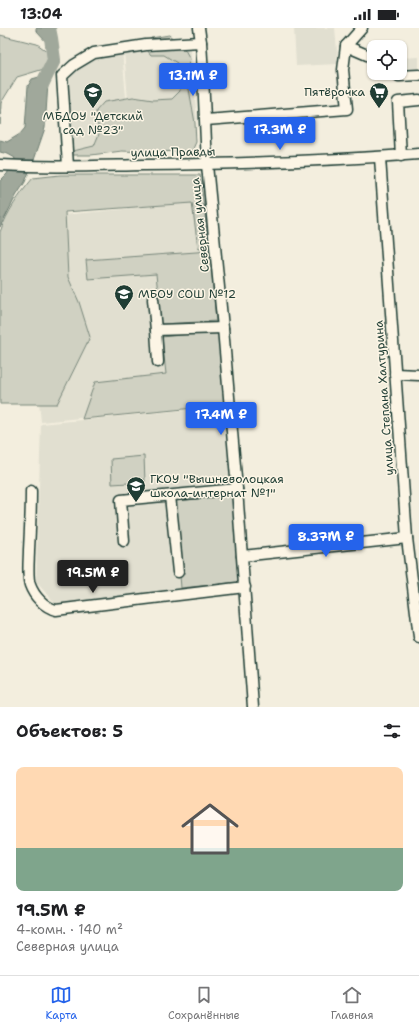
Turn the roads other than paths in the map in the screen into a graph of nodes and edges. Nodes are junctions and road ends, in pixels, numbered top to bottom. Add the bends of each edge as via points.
1 (199, 28) edge
2 (362, 28) edge
3 (202, 42) junction
4 (346, 46) junction
5 (367, 55) edge
6 (203, 75) junction
7 (419, 75) edge
8 (407, 76) edge
9 (176, 79) dead end
10 (419, 100) edge
11 (206, 120) junction
12 (419, 154) edge
13 (402, 156) junction
14 (380, 158) junction
15 (206, 164) junction
16 (0, 165) edge
17 (68, 166) junction
18 (153, 299) dead end
19 (223, 328) junction
20 (156, 330) junction
21 (158, 362) dead end
22 (395, 374) junction
23 (419, 375) edge
24 (237, 489) junction
25 (31, 491) dead end
26 (170, 496) junction
27 (407, 538) junction
28 (124, 541) dead end
29 (242, 556) junction
30 (178, 572) dead end
31 (245, 587) junction
32 (419, 637) edge
33 (253, 707) edge

1 - 3 street, Северная улица
2 - 4 street
3 - 6 street, Северная улица
3 - 17 street via 146,45 94,53 62,76
4 - 5 street
4 - 11 street via 343,70 348,109
6 - 9 street
6 - 11 street, Северная улица
7 - 8 street
10 - 13 street via 398,102
11 - 15 street, Северная улица
12 - 13 street, улица Правды
13 - 14 street, улица Правды
14 - 15 street, улица Правды
14 - 22 street, улица Степана Халтурина
15 - 17 street, улица Правды
15 - 19 street, Северная улица
16 - 17 street, улица Правды
18 - 20 street
19 - 20 street
19 - 24 street, Северная улица
20 - 21 street
22 - 23 street
22 - 27 street, улица Степана Халтурина
24 - 26 street
24 - 29 street, Северная улица
25 - 31 street via 30,584 37,597 50,609
26 - 28 street via 120,500
26 - 30 street
27 - 29 street
27 - 32 street, улица Степана Халтурина
29 - 31 street, Северная улица
31 - 33 street, Северная улица

